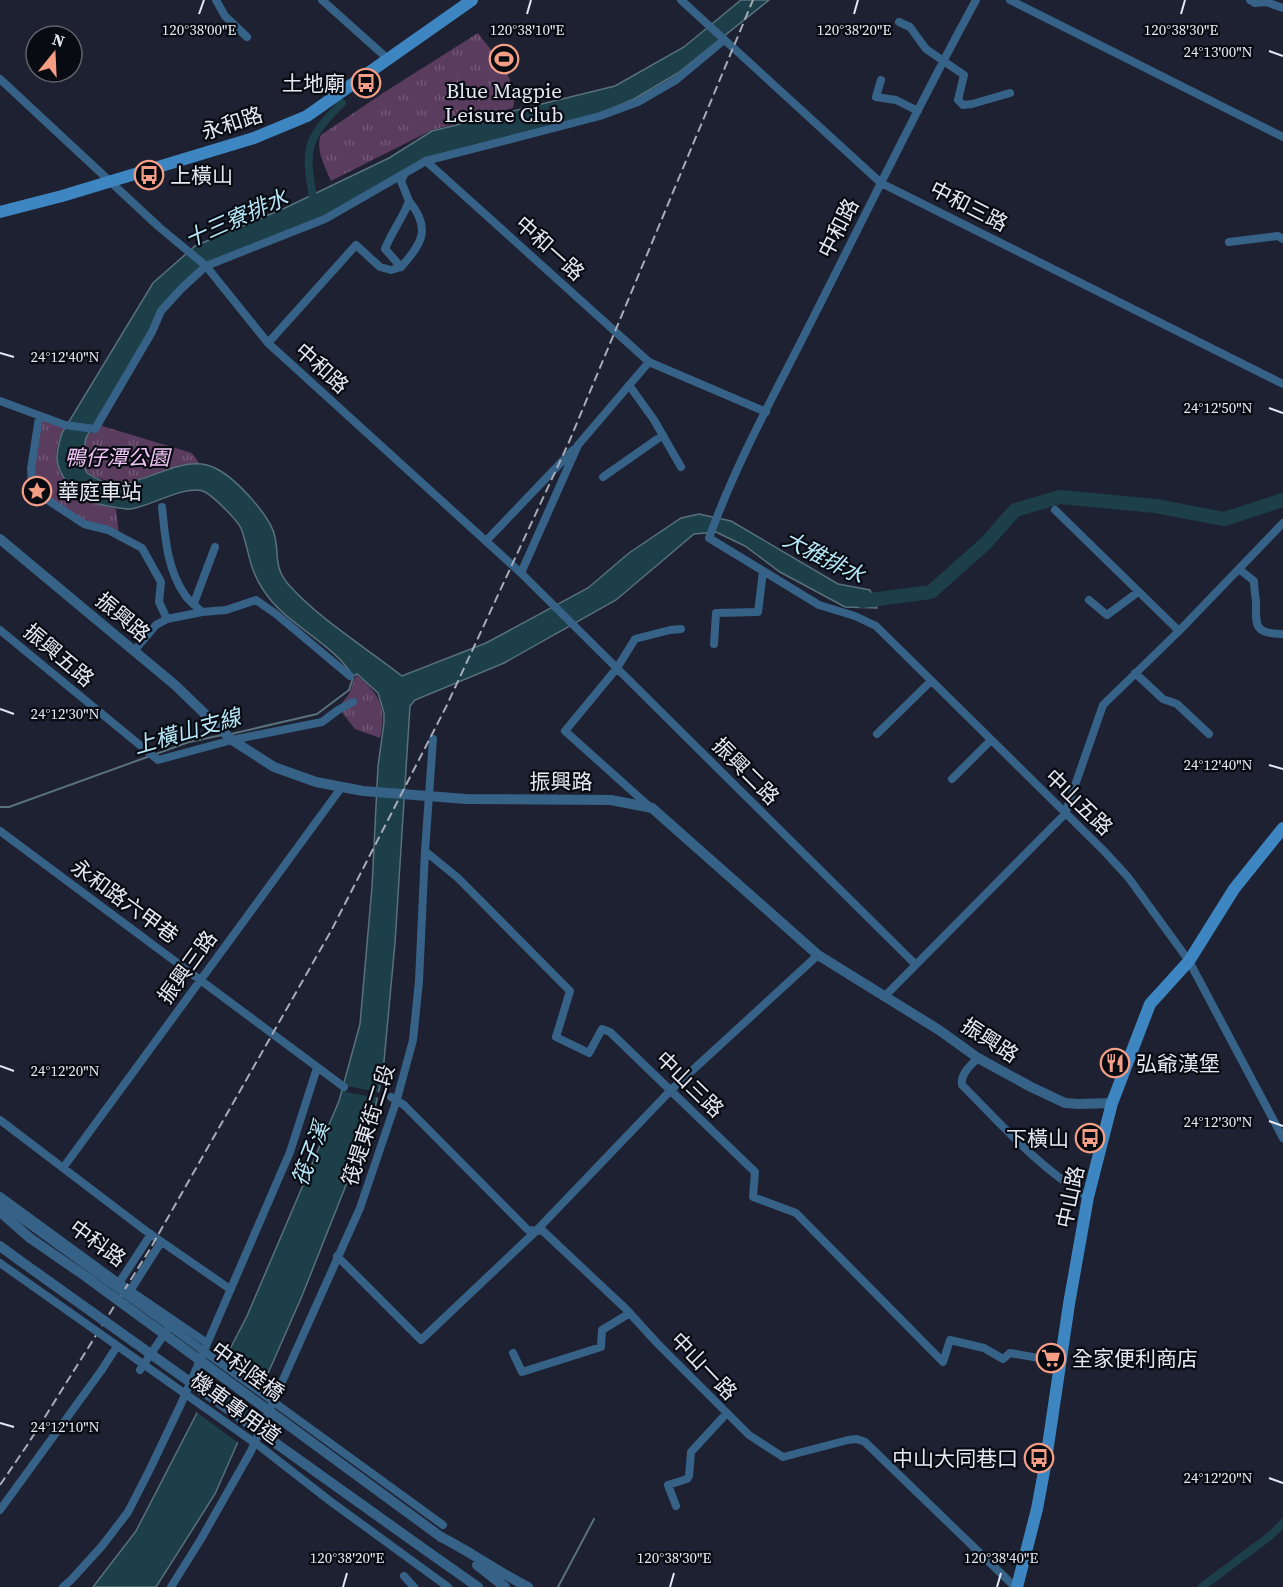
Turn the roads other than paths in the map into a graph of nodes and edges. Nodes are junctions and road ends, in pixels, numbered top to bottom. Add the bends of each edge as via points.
1 (216, 0) edge
2 (322, 0) edge
3 (472, 0) edge
4 (681, 0) edge
5 (976, 0) edge
6 (1010, 0) edge
7 (1250, 0) edge
8 (1283, 8) edge
9 (899, 22) dead end
10 (247, 37) dead end
11 (723, 39) junction
12 (388, 59) junction
13 (943, 60) junction
14 (0, 79) edge
15 (881, 80) dead end
16 (1010, 93) dead end
17 (918, 111) junction
18 (1283, 137) edge
19 (426, 160) junction
20 (404, 175) junction
21 (109, 182) junction
22 (881, 183) junction
23 (409, 201) junction
24 (0, 212) edge
25 (1283, 238) edge
26 (1228, 242) dead end
27 (205, 265) junction
28 (400, 267) junction
29 (268, 343) junction
30 (649, 362) junction
31 (1283, 384) edge
32 (629, 385) junction
33 (0, 401) edge
34 (766, 412) junction
35 (39, 417) junction
36 (663, 435) junction
37 (578, 445) junction
38 (681, 467) dead end
39 (603, 477) dead end
40 (162, 507) dead end
41 (1055, 510) dead end
42 (1283, 523) edge
43 (709, 538) joint
44 (0, 539) edge
45 (486, 541) junction
46 (214, 547) dead end
47 (1239, 569) junction
48 (764, 571) junction
49 (521, 573) junction
50 (1138, 592) junction
51 (1089, 600) dead end
52 (194, 603) junction
53 (552, 604) joint
54 (202, 612) junction
55 (166, 620) junction
56 (681, 629) dead end
57 (0, 630) edge
58 (1179, 632) junction
59 (1283, 634) edge
60 (714, 644) dead end
61 (134, 651) junction
62 (617, 668) junction
63 (1135, 673) junction
64 (350, 676) dead end
65 (931, 681) junction
66 (353, 702) dead end
67 (877, 734) dead end
68 (1209, 734) dead end
69 (433, 739) dead end
70 (232, 740) junction
71 (991, 740) junction
72 (952, 779) dead end
73 (341, 788) junction
74 (428, 796) junction
75 (651, 808) junction
76 (1065, 814) junction
77 (1283, 828) edge
78 (0, 831) edge
79 (425, 851) junction
80 (818, 955) junction
81 (1189, 961) junction
82 (915, 964) junction
83 (201, 979) junction
84 (884, 996) junction
85 (978, 1058) junction
86 (317, 1068) junction
87 (344, 1087) dead end
88 (671, 1090) junction
89 (394, 1098) junction
90 (1112, 1103) junction
91 (0, 1120) edge
92 (1279, 1122) edge
93 (1283, 1138) edge
94 (63, 1167) junction
95 (0, 1196) edge
96 (1088, 1197) junction
97 (0, 1203) edge
98 (0, 1212) edge
99 (0, 1221) edge
100 (535, 1232) junction
101 (150, 1234) junction
102 (30, 1238) junction
103 (162, 1242) junction
104 (0, 1248) edge
105 (337, 1256) junction
106 (0, 1263) edge
107 (119, 1283) junction
108 (230, 1288) junction
109 (130, 1291) junction
110 (630, 1314) junction
111 (173, 1320) junction
112 (207, 1343) junction
113 (114, 1351) dead end
114 (513, 1353) dead end
115 (1061, 1362) junction
116 (140, 1370) dead end
117 (726, 1414) junction
118 (676, 1506) dead end
119 (0, 1510) edge
120 (443, 1525) dead end
121 (441, 1538) junction
122 (424, 1549) junction
123 (404, 1576) dead end
124 (63, 1587) edge
125 (171, 1587) edge
126 (414, 1587) edge
127 (448, 1587) edge
128 (465, 1587) edge
129 (478, 1587) edge
130 (505, 1587) edge
131 (528, 1587) edge
132 (1016, 1587) edge

1 - 10 street via 225,16
2 - 12 street
3 - 12 main road, 永和路
4 - 11 street, 中和三路
5 - 13 street, 中和路
6 - 18 street
7 - 8 street
9 - 13 street via 910,27 926,49
11 - 19 street via 676,80 638,102 600,116
11 - 22 street, 中和三路
12 - 21 main road, 永和路 via 307,116 254,138
13 - 16 street via 964,75 958,100 963,105
13 - 17 street, 中和路
14 - 21 street
15 - 17 street via 876,97 896,100
17 - 22 street, 中和路
19 - 20 street
19 - 30 street, 中和一路
20 - 23 street via 401,182
20 - 27 street via 325,219
21 - 24 main road, 永和路
21 - 27 street, 中和路
22 - 31 street, 中和三路
22 - 34 street, 中和路
23 - 28 street via 421,220 423,235
23 - 28 street via 385,249
25 - 26 street
27 - 29 street, 中和路
27 - 35 street via 161,311 95,429
28 - 29 street via 380,267 356,245
29 - 45 street, 中和路
30 - 32 street
30 - 34 street
32 - 36 street
32 - 37 street
33 - 35 street
34 - 43 street, 中和路
35 - 55 street via 32,483 43,497 84,524 108,530 142,548 161,582 159,602
36 - 38 street
36 - 39 street
37 - 45 street
37 - 49 street
40 - 52 street via 173,573 185,597
41 - 50 street
42 - 47 street
43 - 48 street, 中山五路
44 - 61 street, 振興路
45 - 49 street, 中和路
46 - 52 street
47 - 58 street
47 - 59 street via 1254,581 1257,626 1262,631
48 - 60 street via 758,612 716,613
48 - 65 street, 中山五路 via 819,605 876,626
49 - 53 street, 中和路
50 - 51 street via 1107,615
50 - 58 street
52 - 54 street
53 - 62 street, 振興二路
54 - 55 street
54 - 64 street via 226,610 256,600
55 - 61 street via 156,625
56 - 62 street via 635,639
57 - 70 street, 振興五路 via 158,760
58 - 63 street
61 - 70 street, 振興路
62 - 75 street via 565,731
62 - 82 street, 振興二路
63 - 68 street
63 - 76 street via 1103,705
65 - 67 street
65 - 71 street, 中山五路
66 - 70 street, 振興五路 via 322,722
69 - 74 street
70 - 73 street, 振興路 via 274,767
71 - 72 street
71 - 76 street, 中山五路
73 - 74 street, 振興路
73 - 83 street, 振興三路
74 - 75 street, 振興路 via 611,800
74 - 79 street
75 - 80 street, 振興路
76 - 81 street, 中山五路 via 1128,877
76 - 82 street
77 - 81 main road, 中山路 via 1234,889
78 - 83 street, 永和路六甲巷
79 - 88 street, 中山三路 via 458,878 570,991 556,1037 590,1053 602,1029 610,1032
79 - 89 street, 筏堤東街二段 via 413,1040
80 - 84 street, 振興路
80 - 88 street
81 - 90 main road, 中山路 via 1150,1004
81 - 92 street, 中山五路
82 - 84 street
83 - 86 street, 永和路六甲巷
83 - 94 street, 振興三路
84 - 85 street, 振興路
85 - 90 street, 振興路 via 1065,1103
85 - 96 street via 966,1071 962,1085 1031,1154
86 - 87 street, 永和路六甲巷
86 - 108 street via 290,1152
88 - 100 street
88 - 115 street, 中山三路 via 755,1172 753,1197 796,1213 943,1362 950,1340 984,1348 1003,1359 1010,1353
89 - 100 street, 中山一路 via 528,1230
89 - 105 street, 筏堤東街二段 via 360,1208
90 - 96 main road, 中山路
91 - 94 street
92 - 93 street, 中山五路
94 - 101 street
95 - 107 street, 中科路
96 - 115 main road, 中山路
97 - 120 street, 機車專用道, bridge
98 - 102 street
99 - 102 street
100 - 105 street via 421,1340
100 - 110 street, 中山一路 via 543,1231
101 - 103 street
101 - 107 street
102 - 121 street, 中科陸橋, bridge
103 - 108 street
103 - 109 street
104 - 122 street, 中科陸橋, bridge
105 - 125 street, 筏堤東街二段 via 278,1394 228,1493
106 - 127 street, 機車專用道, bridge via 262,1448
107 - 109 street, 中科路
108 - 112 street
109 - 111 street, 中科路
110 - 114 street via 602,1330 601,1347 582,1354 522,1372
110 - 117 street, 中山一路
111 - 112 street, 中科路
111 - 116 street
112 - 124 street via 128,1512
113 - 119 street
115 - 132 main road, 中山路 via 1041,1487
117 - 118 street via 691,1452 687,1479 668,1485
117 - 132 street, 中山一路 via 783,1457 857,1438 865,1442
121 - 130 street
121 - 131 street
122 - 128 street
122 - 129 street
123 - 126 street

